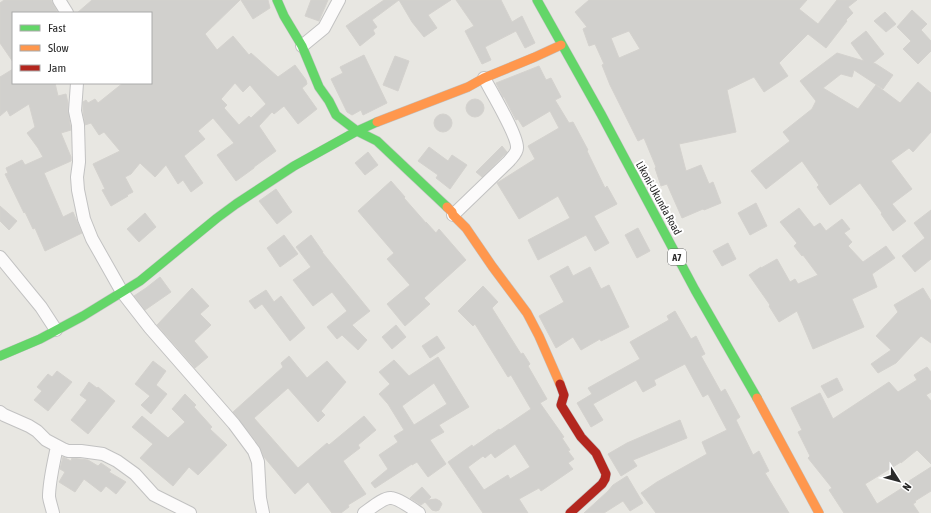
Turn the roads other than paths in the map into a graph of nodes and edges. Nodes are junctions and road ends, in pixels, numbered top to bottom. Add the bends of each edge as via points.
1 (59, 0) edge
2 (277, 0) edge
3 (339, 0) edge
4 (537, 0) edge
5 (66, 12) edge
6 (561, 45) junction
7 (302, 46) junction
8 (484, 78) junction
9 (77, 84) edge
10 (357, 131) junction
11 (453, 215) junction
12 (2, 265) edge
13 (122, 292) junction
14 (56, 330) junction
15 (0, 356) edge
16 (0, 412) edge
17 (57, 446) junction
18 (53, 513) edge
19 (190, 513) edge
20 (264, 513) edge
21 (364, 513) edge
22 (419, 513) edge
23 (570, 513) edge
24 (819, 513) edge

1 - 5 street
2 - 7 main road
3 - 7 street via 324,28
4 - 6 main road, Likoni-Ukunda Road / A7
6 - 8 main road
6 - 24 main road, Likoni-Ukunda Road / A7
7 - 10 main road via 319,87 336,115
8 - 10 main road via 468,87
8 - 11 street via 518,146 509,160
9 - 13 street via 77,177 84,219 92,239
10 - 11 main road via 383,146
10 - 13 main road via 294,166 236,204 140,281
11 - 23 main road via 466,228 527,313 564,393 561,405 581,437 596,453 605,471 606,477 602,484
12 - 14 street via 41,307
13 - 14 main road
13 - 20 street via 252,448 258,462 260,498
14 - 15 main road
16 - 17 street via 33,428
17 - 18 street via 49,495
17 - 19 street via 68,451 103,454 117,461 135,474 154,495
21 - 22 street via 391,498

